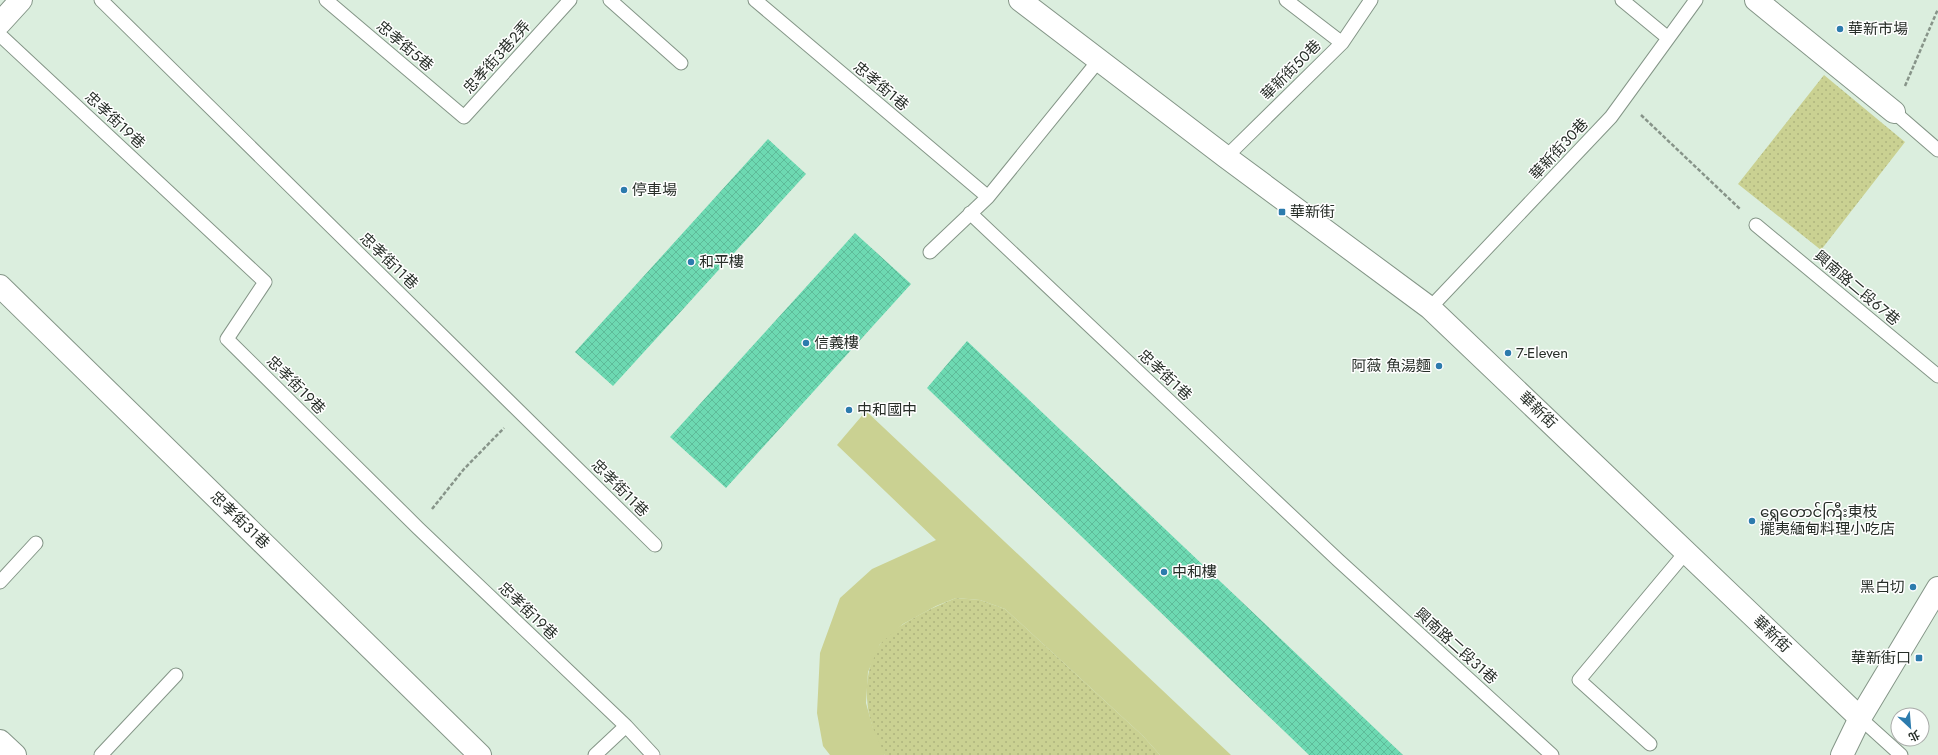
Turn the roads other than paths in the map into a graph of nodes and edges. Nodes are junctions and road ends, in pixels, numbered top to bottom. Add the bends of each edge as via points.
1 (21, 0) edge
2 (101, 0) edge
3 (326, 0) edge
4 (570, 0) edge
5 (610, 0) edge
6 (755, 0) edge
7 (1020, 0) edge
8 (1286, 0) edge
9 (1371, 0) edge
10 (1622, 0) edge
11 (1696, 0) edge
12 (1756, 0) edge
13 (0, 23) edge
14 (0, 35) edge
15 (1668, 38) junction
16 (1342, 43) junction
17 (1100, 60) junction
18 (681, 63) dead end
19 (1894, 112) joint
20 (464, 117) joint
21 (1938, 150) edge
22 (1226, 157) junction
23 (988, 197) junction
24 (970, 213) junction
25 (1756, 225) road end
26 (930, 252) dead end
27 (0, 286) edge
28 (1430, 308) junction
29 (1938, 376) edge
30 (36, 543) dead end
31 (655, 545) dead end
32 (1686, 552) junction
33 (1338, 560) joint
34 (0, 582) edge
35 (1938, 588) edge
36 (176, 675) dead end
37 (1860, 718) junction
38 (626, 726) junction
39 (0, 741) edge
40 (1650, 744) dead end
41 (15, 755) edge
42 (101, 755) edge
43 (480, 755) edge
44 (595, 755) edge
45 (653, 755) edge
46 (1552, 755) edge
47 (1842, 755) edge
48 (1901, 755) edge

1 - 13 street
2 - 31 lane, 忠孝街11巷
3 - 20 lane, 忠孝街5巷
4 - 20 lane, 忠孝街3巷2弄
5 - 18 lane
6 - 23 lane, 忠孝街1巷
7 - 17 street, 華新街
8 - 16 lane
9 - 16 lane, 華新街50巷
10 - 15 lane
11 - 15 lane, 華新街30巷
12 - 19 street
14 - 38 lane, 忠孝街19巷 via 266,282 227,339 418,528
15 - 28 lane, 華新街30巷 via 1605,123
16 - 22 lane, 華新街50巷
17 - 22 street, 華新街
17 - 23 lane
19 - 21 lane
22 - 28 street, 華新街
23 - 24 lane
24 - 26 lane
24 - 33 lane, 忠孝街1巷
25 - 29 lane, 興南路二段67巷
27 - 43 street, 忠孝街31巷
28 - 32 street, 華新街
30 - 34 lane
32 - 37 street, 華新街
32 - 40 lane via 1579,680
33 - 46 lane, 興南路二段31巷
35 - 37 street
36 - 42 lane
37 - 47 street
37 - 48 lane
38 - 44 lane
38 - 45 lane, 忠孝街19巷
39 - 41 street

